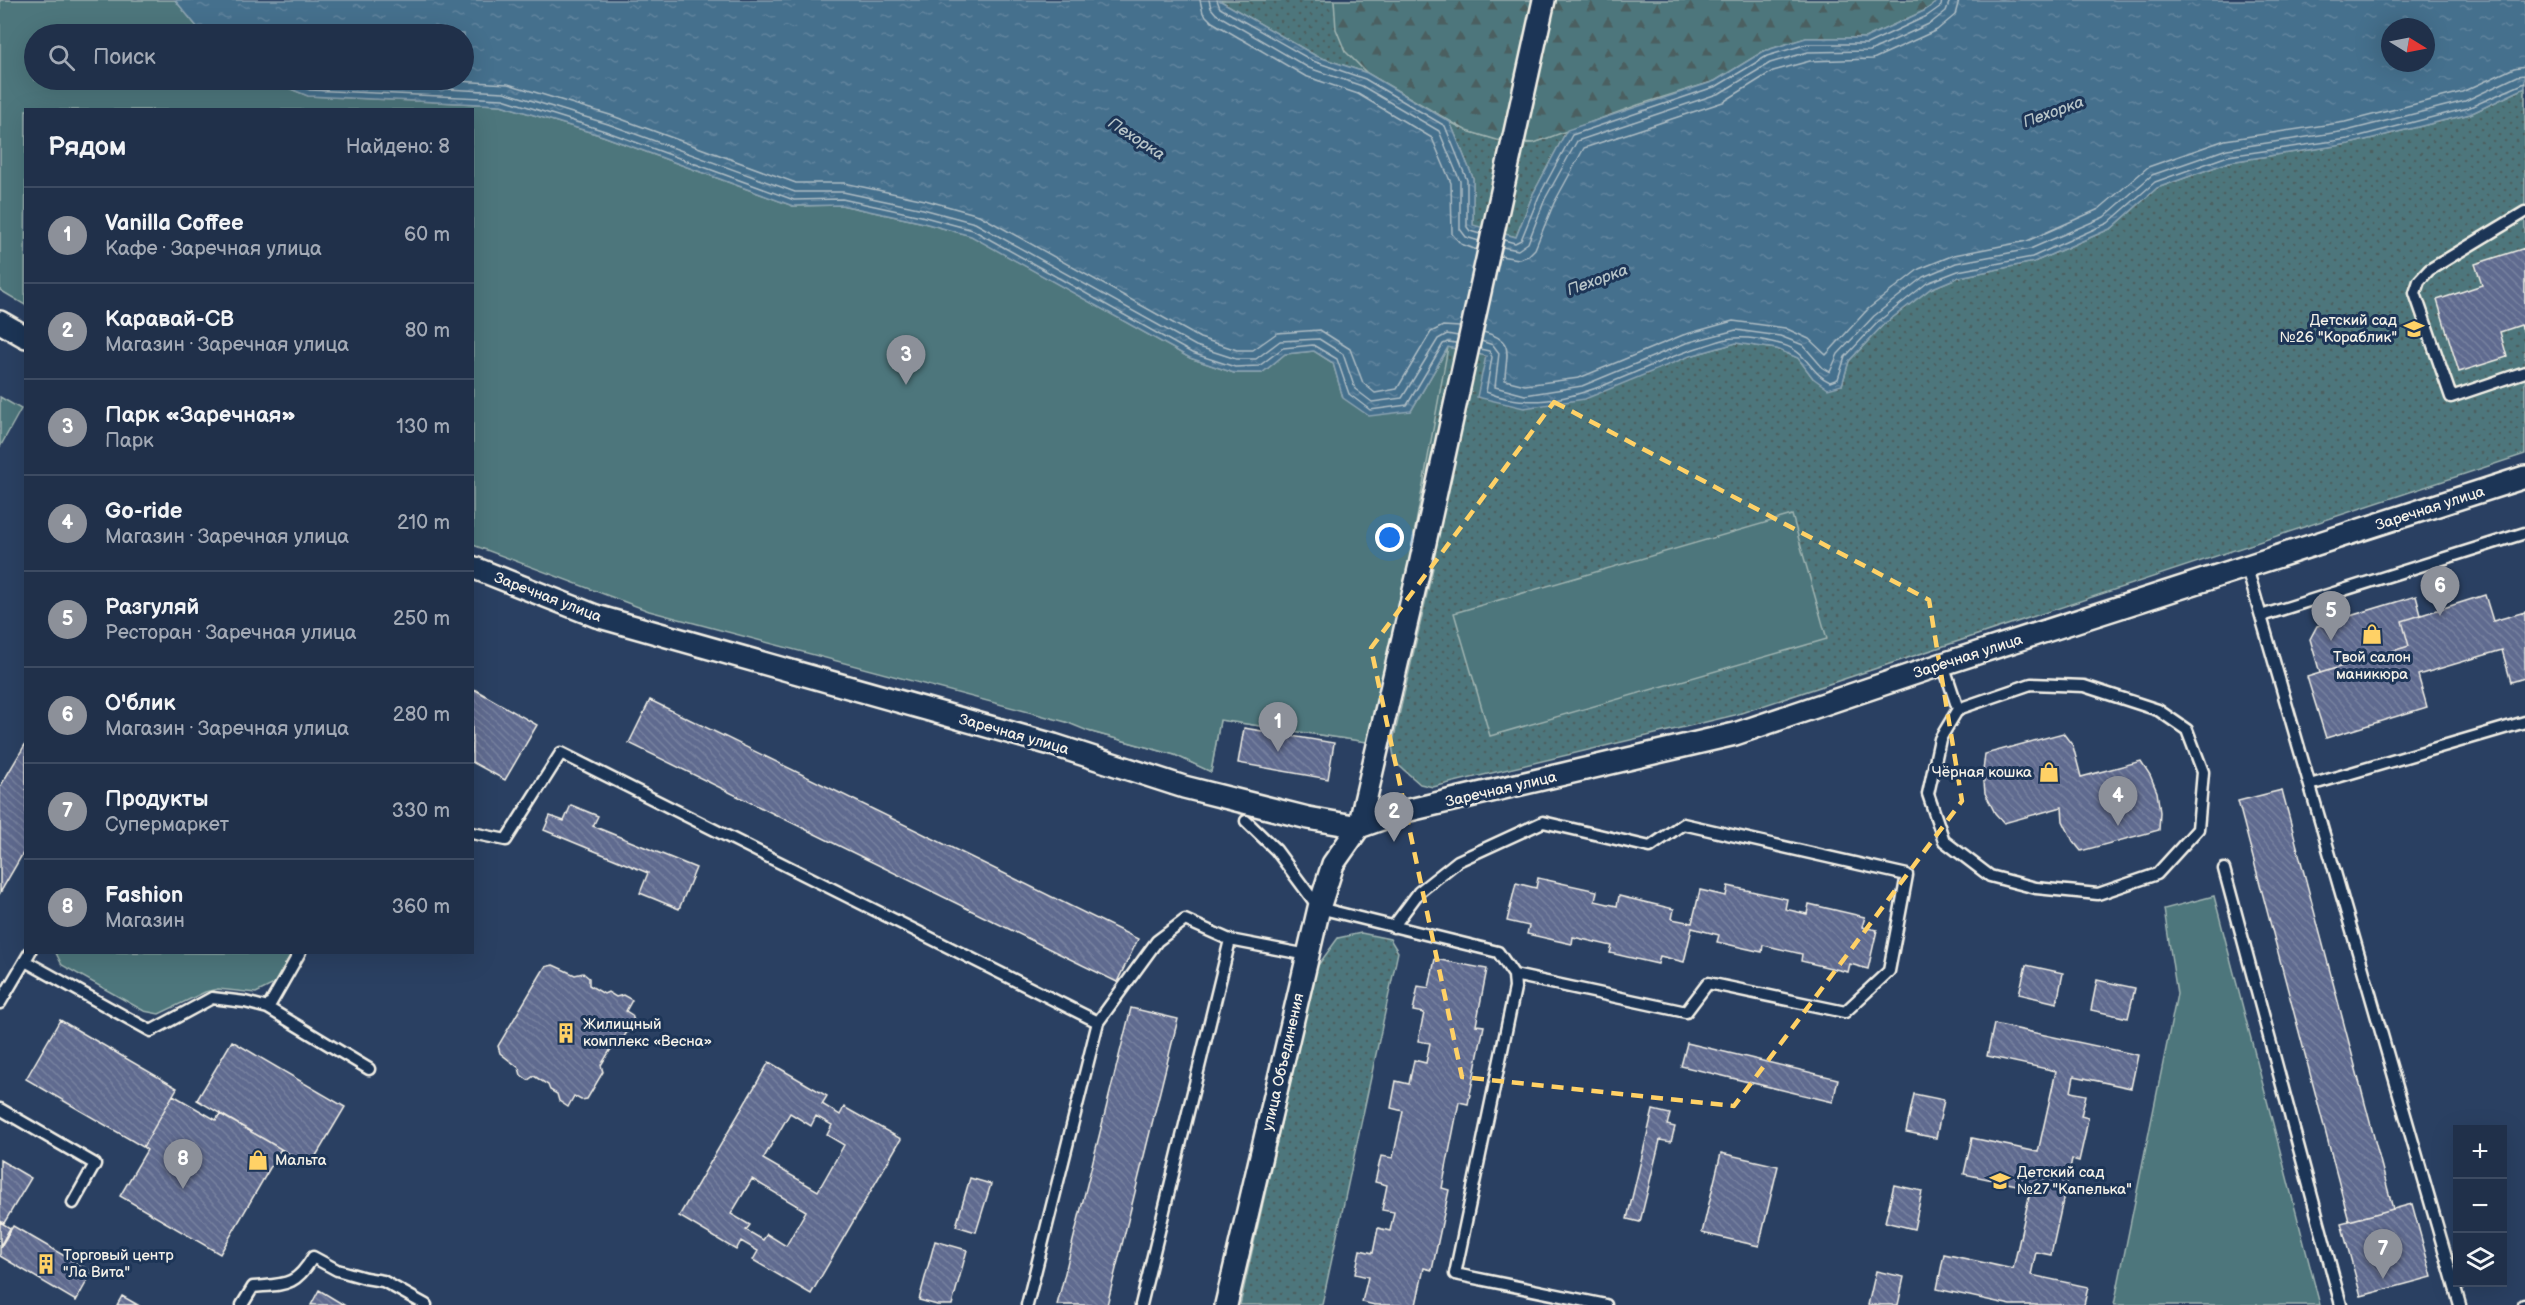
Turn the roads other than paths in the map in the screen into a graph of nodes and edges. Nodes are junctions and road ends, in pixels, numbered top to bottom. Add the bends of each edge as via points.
1 (1544, 0) edge
2 (2525, 212) edge
3 (0, 322) edge
4 (24, 336) edge
5 (2525, 372) edge
6 (2525, 477) edge
7 (2525, 533) edge
8 (474, 568) edge
9 (2247, 568) junction
10 (2261, 616) junction
11 (1943, 664) junction
12 (1958, 709) junction
13 (2525, 722) edge
14 (2310, 785) junction
15 (1246, 821) dead end
16 (1359, 826) junction
17 (474, 833) edge
18 (2224, 870) dead end
19 (1318, 908) junction
20 (1393, 927) junction
21 (1230, 940) junction
22 (299, 954) edge
23 (1308, 955) junction
24 (27, 957) edge
25 (1514, 975) junction
26 (0, 1004) edge
27 (268, 1008) junction
28 (1098, 1022) junction
29 (369, 1069) dead end
30 (0, 1109) edge
31 (73, 1203) dead end
32 (242, 1305) edge
33 (426, 1305) edge
34 (1028, 1305) edge
35 (1141, 1305) edge
36 (1226, 1305) edge
37 (1606, 1305) edge
38 (2341, 1305) edge
39 (2460, 1305) edge

1 - 16 street
2 - 5 lane via 2429,270 2415,293 2451,397
3 - 4 street
6 - 9 street, Заречная улица
7 - 10 lane
8 - 16 street, Заречная улица via 596,616 1054,745 1184,787 1308,818
9 - 10 lane
9 - 11 street, Заречная улица
10 - 14 lane
11 - 12 lane
11 - 16 street, Заречная улица via 1735,734 1401,812
12 - 12 lane via 1940,739 1928,794 1944,841 1990,876 2036,888 2098,894 2157,874 2198,829 2203,772 2187,730 2158,710 2084,686 2031,684
13 - 14 lane
14 - 39 lane
15 - 19 lane via 1276,850
16 - 19 street, улица Объединения via 1333,864
17 - 28 lane via 506,840 561,753
18 - 38 lane
19 - 20 lane
19 - 23 street, улица Объединения
20 - 25 lane via 1498,952
20 - 25 lane via 1419,892 1458,861 1543,822 1650,847 1683,824 1907,875 1889,971 1845,1012 1708,983 1686,1012
21 - 23 lane
21 - 28 lane via 1185,920 1157,941
21 - 35 lane
22 - 27 lane
23 - 36 street, улица Объединения
24 - 26 lane
24 - 27 lane via 151,1031 212,999
25 - 37 lane via 1515,988 1455,1274
27 - 29 lane
28 - 34 lane
30 - 31 lane via 95,1164
32 - 33 lane via 253,1287 289,1283 303,1274 313,1257 337,1270 383,1281

